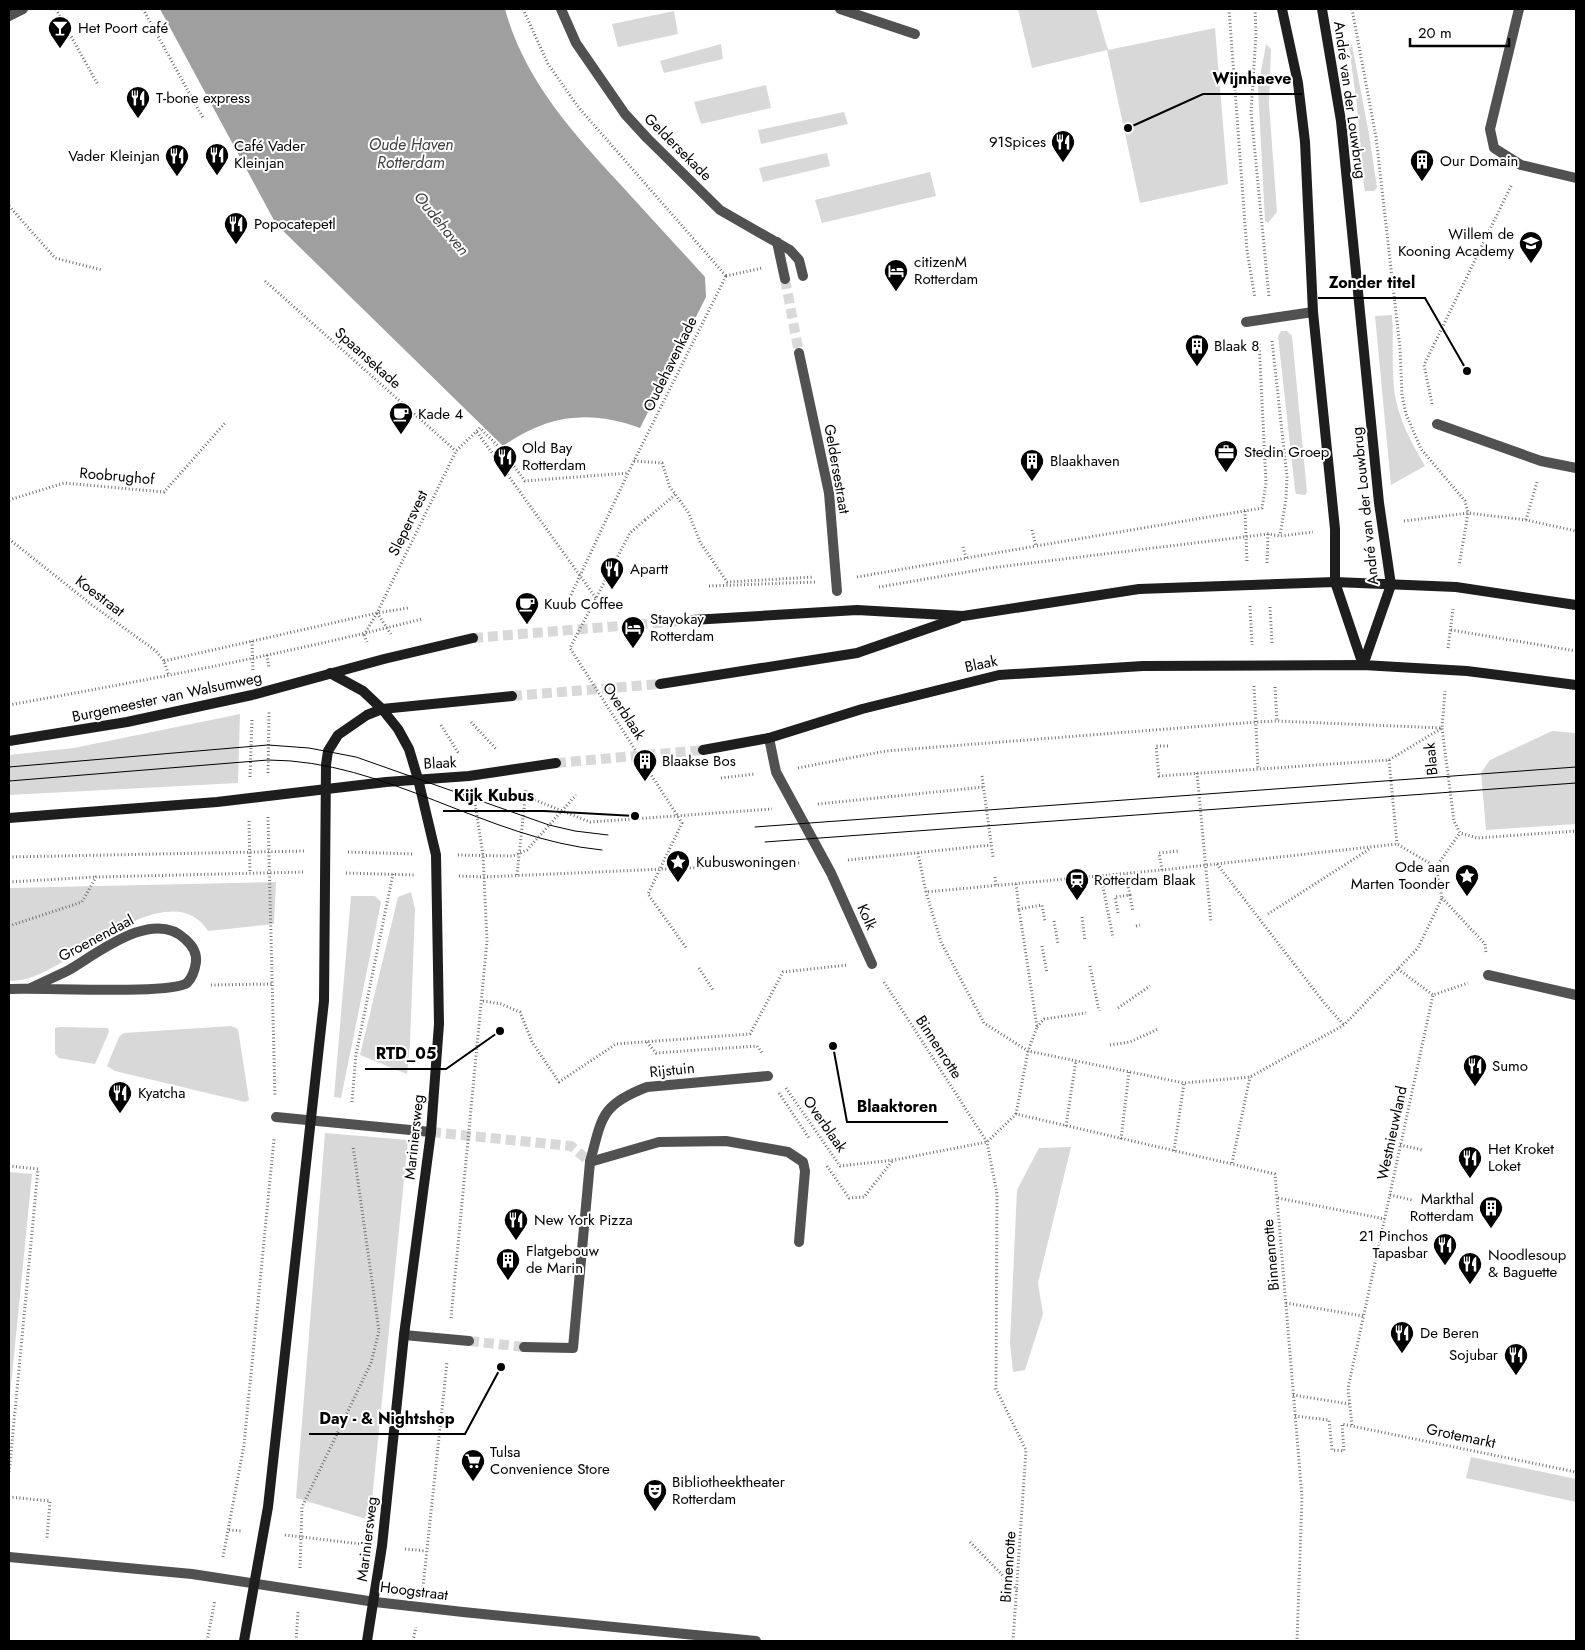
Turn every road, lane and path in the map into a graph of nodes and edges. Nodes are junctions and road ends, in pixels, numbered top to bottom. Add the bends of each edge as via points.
1 (23, 9) edge
2 (56, 9) edge
3 (143, 9) edge
4 (523, 9) edge
5 (561, 9) edge
6 (840, 9) edge
7 (1229, 9) edge
8 (1254, 9) edge
9 (1282, 9) edge
10 (1322, 9) edge
11 (1352, 9) edge
12 (1519, 9) edge
13 (9, 16) edge
14 (915, 34) dead end
15 (98, 85) dead end
16 (203, 118) dead end
17 (1521, 165) junction
18 (1576, 178) edge
19 (9, 206) edge
20 (777, 242) junction
21 (102, 270) dead end
22 (802, 276) dead end
23 (785, 280) tunnel mouth
24 (265, 281) dead end
25 (1313, 312) junction
26 (1270, 319) junction
27 (1258, 320) junction
28 (1246, 322) dead end
29 (799, 353) tunnel mouth
30 (226, 422) dead end
31 (1437, 424) joint
32 (477, 432) junction
33 (456, 451) junction
34 (634, 461) junction
35 (1576, 468) edge
36 (628, 473) junction
37 (1538, 477) dead end
38 (676, 494) junction
39 (9, 500) edge
40 (1245, 511) junction
41 (1526, 520) junction
42 (1032, 530) dead end
43 (1576, 531) edge
44 (1268, 534) junction
45 (1246, 537) junction
46 (9, 539) edge
47 (1036, 546) junction
48 (963, 547) dead end
49 (966, 558) junction
50 (821, 577) dead end
51 (1335, 582) junction
52 (1268, 585) junction
53 (1392, 585) junction
54 (709, 586) dead end
55 (837, 586) junction
56 (1248, 586) junction
57 (571, 595) dead end
58 (596, 598) junction
59 (1576, 605) edge
60 (408, 608) dead end
61 (377, 613) junction
62 (964, 616) junction
63 (422, 619) dead end
64 (692, 620) tunnel mouth
65 (386, 628) junction
66 (1451, 630) dead end
67 (364, 635) junction
68 (473, 638) tunnel mouth
69 (252, 641) junction
70 (1576, 651) edge
71 (408, 654) junction
72 (267, 655) junction
73 (254, 659) junction
74 (384, 659) junction
75 (164, 661) junction
76 (1274, 664) junction
77 (1253, 665) junction
78 (1363, 665) junction
79 (330, 673) junction
80 (170, 676) junction
81 (660, 684) tunnel mouth
82 (1576, 685) edge
83 (269, 691) junction
84 (252, 695) junction
85 (512, 696) tunnel mouth
86 (452, 702) junction
87 (426, 704) junction
88 (9, 705) edge
89 (382, 709) junction
90 (1277, 721) junction
91 (1256, 722) junction
92 (769, 738) junction
93 (9, 740) edge
94 (1168, 746) dead end
95 (702, 750) tunnel mouth
96 (556, 763) tunnel mouth
97 (514, 768) junction
98 (1258, 768) junction
99 (776, 772) junction
100 (1197, 772) junction
101 (468, 776) junction
102 (982, 776) dead end
103 (721, 778) dead end
104 (418, 779) junction
105 (984, 787) junction
106 (326, 790) junction
107 (576, 795) dead end
108 (526, 796) junction
109 (268, 797) junction
110 (249, 799) junction
111 (794, 807) junction
112 (562, 811) junction
113 (9, 818) edge
114 (1576, 831) edge
115 (1460, 833) junction
116 (1397, 844) junction
117 (991, 845) junction
118 (1372, 847) junction
119 (1179, 851) dead end
120 (249, 852) junction
121 (269, 852) junction
122 (324, 852) junction
123 (520, 853) junction
124 (918, 853) junction
125 (436, 855) junction
126 (483, 856) junction
127 (9, 857) edge
128 (993, 857) dead end
129 (824, 862) junction
130 (1217, 864) junction
131 (1206, 865) junction
132 (1436, 867) junction
133 (1162, 870) junction
134 (270, 872) junction
135 (250, 873) junction
136 (325, 873) junction
137 (394, 874) junction
138 (1125, 874) junction
139 (436, 875) junction
140 (517, 876) junction
141 (1101, 876) junction
142 (484, 877) junction
143 (995, 877) dead end
144 (96, 878) junction
145 (9, 882) edge
146 (1016, 884) junction
147 (996, 885) junction
148 (926, 892) junction
149 (1130, 895) junction
150 (1442, 898) junction
151 (1019, 909) junction
152 (1133, 912) dead end
153 (1118, 913) dead end
154 (1268, 914) dead end
155 (1082, 917) dead end
156 (1054, 920) dead end
157 (1045, 922) dead end
158 (1211, 923) dead end
159 (9, 926) edge
160 (1113, 938) dead end
161 (1085, 941) dead end
162 (1058, 944) dead end
163 (1042, 946) dead end
164 (687, 949) dead end
165 (872, 964) junction
166 (1090, 966) dead end
167 (699, 968) dead end
168 (1398, 969) junction
169 (1047, 974) dead end
170 (1488, 975) junction
171 (187, 983) junction
172 (272, 984) junction
173 (1150, 986) dead end
174 (31, 988) junction
175 (9, 989) edge
176 (713, 990) dead end
177 (1433, 995) junction
178 (1576, 995) edge
179 (483, 1001) junction
180 (1118, 1008) dead end
181 (1099, 1011) dead end
182 (1086, 1013) dead end
183 (1344, 1025) junction
184 (1037, 1028) junction
185 (1158, 1029) dead end
186 (647, 1042) junction
187 (1110, 1045) dead end
188 (1028, 1051) junction
189 (1076, 1060) junction
190 (768, 1062) dead end
191 (1129, 1072) junction
192 (768, 1076) joint
193 (1250, 1077) junction
194 (1184, 1083) junction
195 (785, 1086) dead end
196 (1016, 1114) junction
197 (276, 1117) junction
198 (310, 1120) junction
199 (350, 1124) junction
200 (1066, 1126) junction
201 (431, 1132) junction
202 (1121, 1138) junction
203 (811, 1141) dead end
204 (987, 1142) junction
205 (1400, 1145) junction
206 (1423, 1150) dead end
207 (1174, 1151) junction
208 (822, 1157) dead end
209 (894, 1160) junction
210 (590, 1162) junction
211 (1232, 1163) junction
212 (9, 1166) edge
213 (1390, 1195) junction
214 (1278, 1198) junction
215 (1412, 1200) dead end
216 (1385, 1219) junction
217 (799, 1242) dead end
218 (1377, 1253) junction
219 (1400, 1258) dead end
220 (1286, 1303) junction
221 (1363, 1316) junction
222 (404, 1335) junction
223 (449, 1339) junction
224 (469, 1341) tunnel mouth
225 (524, 1347) tunnel mouth
226 (1294, 1395) junction
227 (1349, 1404) junction
228 (1295, 1416) junction
229 (1352, 1425) junction
230 (11, 1427) edge
231 (1576, 1472) edge
232 (9, 1474) edge
233 (9, 1497) edge
234 (229, 1530) junction
235 (265, 1534) junction
236 (302, 1536) junction
237 (970, 1542) dead end
238 (382, 1546) junction
239 (426, 1551) junction
240 (9, 1557) edge
241 (44, 1560) junction
242 (219, 1579) junction
243 (256, 1585) junction
244 (1018, 1590) junction
245 (374, 1602) junction
246 (420, 1607) junction
247 (207, 1641) edge
248 (244, 1641) edge
249 (367, 1641) edge
250 (413, 1641) edge
251 (756, 1641) edge
252 (1013, 1641) edge
253 (1297, 1641) edge

1 - 13 street
2 - 15 path
3 - 16 path
4 - 34 path, Oudehavenkade via 548,64 579,108 726,276
5 - 20 street, Geldersekade via 576,43 625,114 720,210
6 - 14 street
7 - 27 path via 1247,251
8 - 26 path via 1256,34 1251,112
9 - 25 main road via 1298,83 1305,142
10 - 53 main road, André van der Louwbrug via 1341,121 1379,503
11 - 41 path, André van der Louwbrug via 1376,137 1406,414 1421,449 1465,501 1468,513
12 - 17 street via 1490,129 1494,148
17 - 18 street
17 - 31 path via 1424,365
19 - 21 path via 55,258
20 - 22 street, Geldersekade via 799,260
20 - 23 street
24 - 33 path, Spaansekade
25 - 26 street
25 - 51 main road via 1335,530
26 - 27 street
26 - 44 path via 1287,477 1280,536
27 - 28 street
27 - 40 path via 1266,483 1262,508
29 - 55 street, Geldersestraat via 828,493
30 - 39 path, Roobrughof via 164,492 64,483
31 - 35 street via 1541,461
32 - 33 path, Slepersvest
32 - 36 path, Slepersvest via 480,428 502,450 525,481
32 - 58 path, bridge
33 - 61 path, Slepersvest
34 - 36 path, Oudehavenkade
34 - 38 path via 662,463 670,487
36 - 57 path, Oudehavenkade
37 - 41 path
38 - 50 path via 688,512 700,542 727,582
38 - 58 path, Overblaak, bridge via 630,533
40 - 45 path
40 - 47 path
41 - 43 path
42 - 47 path
44 - 45 path
44 - 52 path
45 - 55 path via 990,568 871,588
45 - 56 path
46 - 75 path, Koestraat via 156,651
47 - 49 path
48 - 49 path
49 - 55 path
51 - 52 main road
51 - 53 main road
51 - 78 main road
52 - 56 main road
52 - 76 path
53 - 59 main road via 1456,588
53 - 78 main road, André van der Louwbrug
54 - 55 path
56 - 62 main road via 1139,589
56 - 77 path
58 - 164 path, Overblaak, bridge via 570,648 682,823 648,894
60 - 61 path
61 - 65 path
61 - 67 path, Slepersvest
61 - 69 path
62 - 64 main road via 857,610
62 - 81 main road via 857,653
63 - 65 path
65 - 67 path
65 - 71 path
66 - 70 path
67 - 72 path
67 - 74 path
68 - 71 main road
69 - 73 path
69 - 75 path
71 - 74 main road
72 - 73 path, Burgemeester van Walsumweg
72 - 83 path
73 - 80 path, Burgemeester van Walsumweg
73 - 84 path
74 - 79 main road
75 - 80 path, Koestraat
76 - 77 main road, Blaak
76 - 78 main road, Blaak
76 - 90 path
77 - 91 path
77 - 92 main road, Blaak via 1143,666 999,675
78 - 82 main road, Blaak via 1467,671
79 - 83 main road, Burgemeester van Walsumweg
79 - 89 main road, Mariniersweg via 363,691
80 - 88 path, Burgemeester van Walsumweg
83 - 84 main road, Burgemeester van Walsumweg
83 - 109 path
84 - 93 main road, Burgemeester van Walsumweg via 127,722
84 - 110 path
85 - 86 main road
86 - 87 main road
86 - 97 path
87 - 89 main road
87 - 101 path via 461,758
89 - 104 main road, Mariniersweg via 409,749
89 - 106 main road via 350,725 334,738 326,765
90 - 91 path, Blaak
90 - 115 path, Blaak via 1442,728 1454,821
91 - 98 path
91 - 99 path, Blaak via 886,751
92 - 95 main road, Blaak
92 - 99 street, Kolk
94 - 100 path via 1156,746 1159,776
96 - 97 main road, Blaak
97 - 101 main road, Blaak
97 - 108 path via 526,788
98 - 100 path
98 - 116 path via 1389,760
99 - 103 path, Blaak
99 - 111 street, Kolk
100 - 131 path
101 - 104 main road, Blaak
101 - 126 path via 477,808
102 - 105 path
104 - 106 main road, Blaak
104 - 125 main road, Mariniersweg
105 - 111 path
105 - 117 path
106 - 109 main road
106 - 122 main road
107 - 112 path
108 - 112 path
108 - 123 path
109 - 110 main road
109 - 121 path
110 - 113 main road
110 - 120 path
111 - 112 path via 590,822
111 - 129 street, Kolk
112 - 123 path via 532,845
114 - 115 path via 1478,838
115 - 132 path
116 - 118 path
116 - 132 path
117 - 124 path
117 - 128 path
118 - 130 path
118 - 154 path
119 - 133 path via 1159,853
120 - 121 path
120 - 127 path
120 - 135 path
121 - 122 path
121 - 134 path
122 - 125 path
122 - 136 main road
123 - 126 path
123 - 140 path
124 - 129 path
124 - 148 path
125 - 126 path
125 - 139 main road, Mariniersweg
126 - 142 path
129 - 140 path
129 - 165 street, Kolk
130 - 131 path
130 - 183 path
131 - 133 path
131 - 158 path
132 - 150 path
133 - 138 path
134 - 135 path
134 - 136 path
134 - 172 path
135 - 144 path
136 - 137 path
136 - 198 main road via 324,1001
137 - 139 path
137 - 199 path via 356,1054
138 - 141 path
138 - 149 path
139 - 142 path
139 - 201 main road, Mariniersweg via 440,1024
140 - 142 path
141 - 146 path
141 - 160 path
142 - 179 path via 487,941
143 - 147 path
144 - 145 path
144 - 159 path via 82,902
146 - 147 path
146 - 151 path
147 - 148 path
148 - 188 path via 941,942 984,1023
149 - 152 path
149 - 153 path via 1115,897
150 - 168 path via 1418,948
150 - 170 path via 1485,944
151 - 157 path via 1042,905
151 - 184 path
155 - 161 path
156 - 162 path
163 - 169 path
165 - 186 path via 783,972 750,1034
165 - 204 path, Binnenrotte
166 - 181 path
167 - 176 path
168 - 177 path
168 - 183 path
170 - 177 path
170 - 178 street
171 - 172 path
171 - 174 street, Groenendaal via 139,990
171 - 174 street, Groenendaal via 196,959 193,948 180,934 149,929 130,934
172 - 197 path
173 - 180 path
174 - 175 street, Groenendaal
177 - 205 path, Westnieuwland
179 - 186 path via 520,1012 532,1042 558,1082 616,1044
179 - 223 path
182 - 184 path via 1044,1019
183 - 193 path
184 - 188 path
185 - 187 path via 1130,1042
186 - 190 path via 656,1053 757,1046
188 - 189 path
188 - 196 path
189 - 191 path
189 - 200 path
191 - 194 path
191 - 202 path
192 - 203 path
192 - 210 street, Rijstuin via 647,1087 634,1092 609,1108 602,1117
193 - 194 path
193 - 211 path
194 - 207 path
195 - 209 path, Overblaak via 840,1166
196 - 200 path, Binnenrotte
196 - 204 path
197 - 198 street
197 - 234 path via 244,1446
198 - 199 street
198 - 235 main road
199 - 201 street
199 - 236 path via 379,1330 371,1363 302,1507
200 - 202 path, Binnenrotte
201 - 222 main road, Mariniersweg
202 - 207 path, Binnenrotte
204 - 209 path, Overblaak
204 - 244 path, Binnenrotte via 997,1194 996,1388 1026,1450
205 - 206 path
205 - 213 path, Westnieuwland
207 - 211 path, Binnenrotte
208 - 209 path via 849,1198 864,1197
210 - 217 street via 659,1142 726,1141 788,1152 803,1162 805,1170
210 - 225 street, Rijstuin via 573,1348
211 - 214 path, Binnenrotte via 1275,1174
212 - 230 path via 38,1169
213 - 215 path
213 - 216 path, Westnieuwland
214 - 216 path
214 - 220 path, Binnenrotte
216 - 218 path, Westnieuwland
218 - 219 path
218 - 221 path, Westnieuwland
220 - 221 path
220 - 226 path, Binnenrotte
221 - 227 path, Westnieuwland via 1348,1388
222 - 223 street
222 - 238 main road, Mariniersweg
223 - 224 street
223 - 239 path
226 - 227 path
226 - 228 path, Binnenrotte
227 - 229 path, Westnieuwland
228 - 229 path, Grotemarkt via 1329,1420 1332,1450 1344,1451 1342,1424
228 - 253 path, Binnenrotte via 1302,1498
229 - 231 path, Grotemarkt
230 - 232 path
233 - 241 path via 50,1501
234 - 235 path
234 - 242 path
235 - 236 path
235 - 243 main road
236 - 238 path
237 - 244 path
238 - 239 path
238 - 245 main road, Mariniersweg
239 - 246 path
240 - 241 street, Hoogstraat
241 - 242 street, Hoogstraat
242 - 243 street, Hoogstraat
242 - 247 path
243 - 245 street, Hoogstraat
243 - 248 main road
244 - 252 path, Binnenrotte
245 - 246 street, Hoogstraat
245 - 249 main road, Mariniersweg
246 - 250 path
246 - 251 street, Hoogstraat

